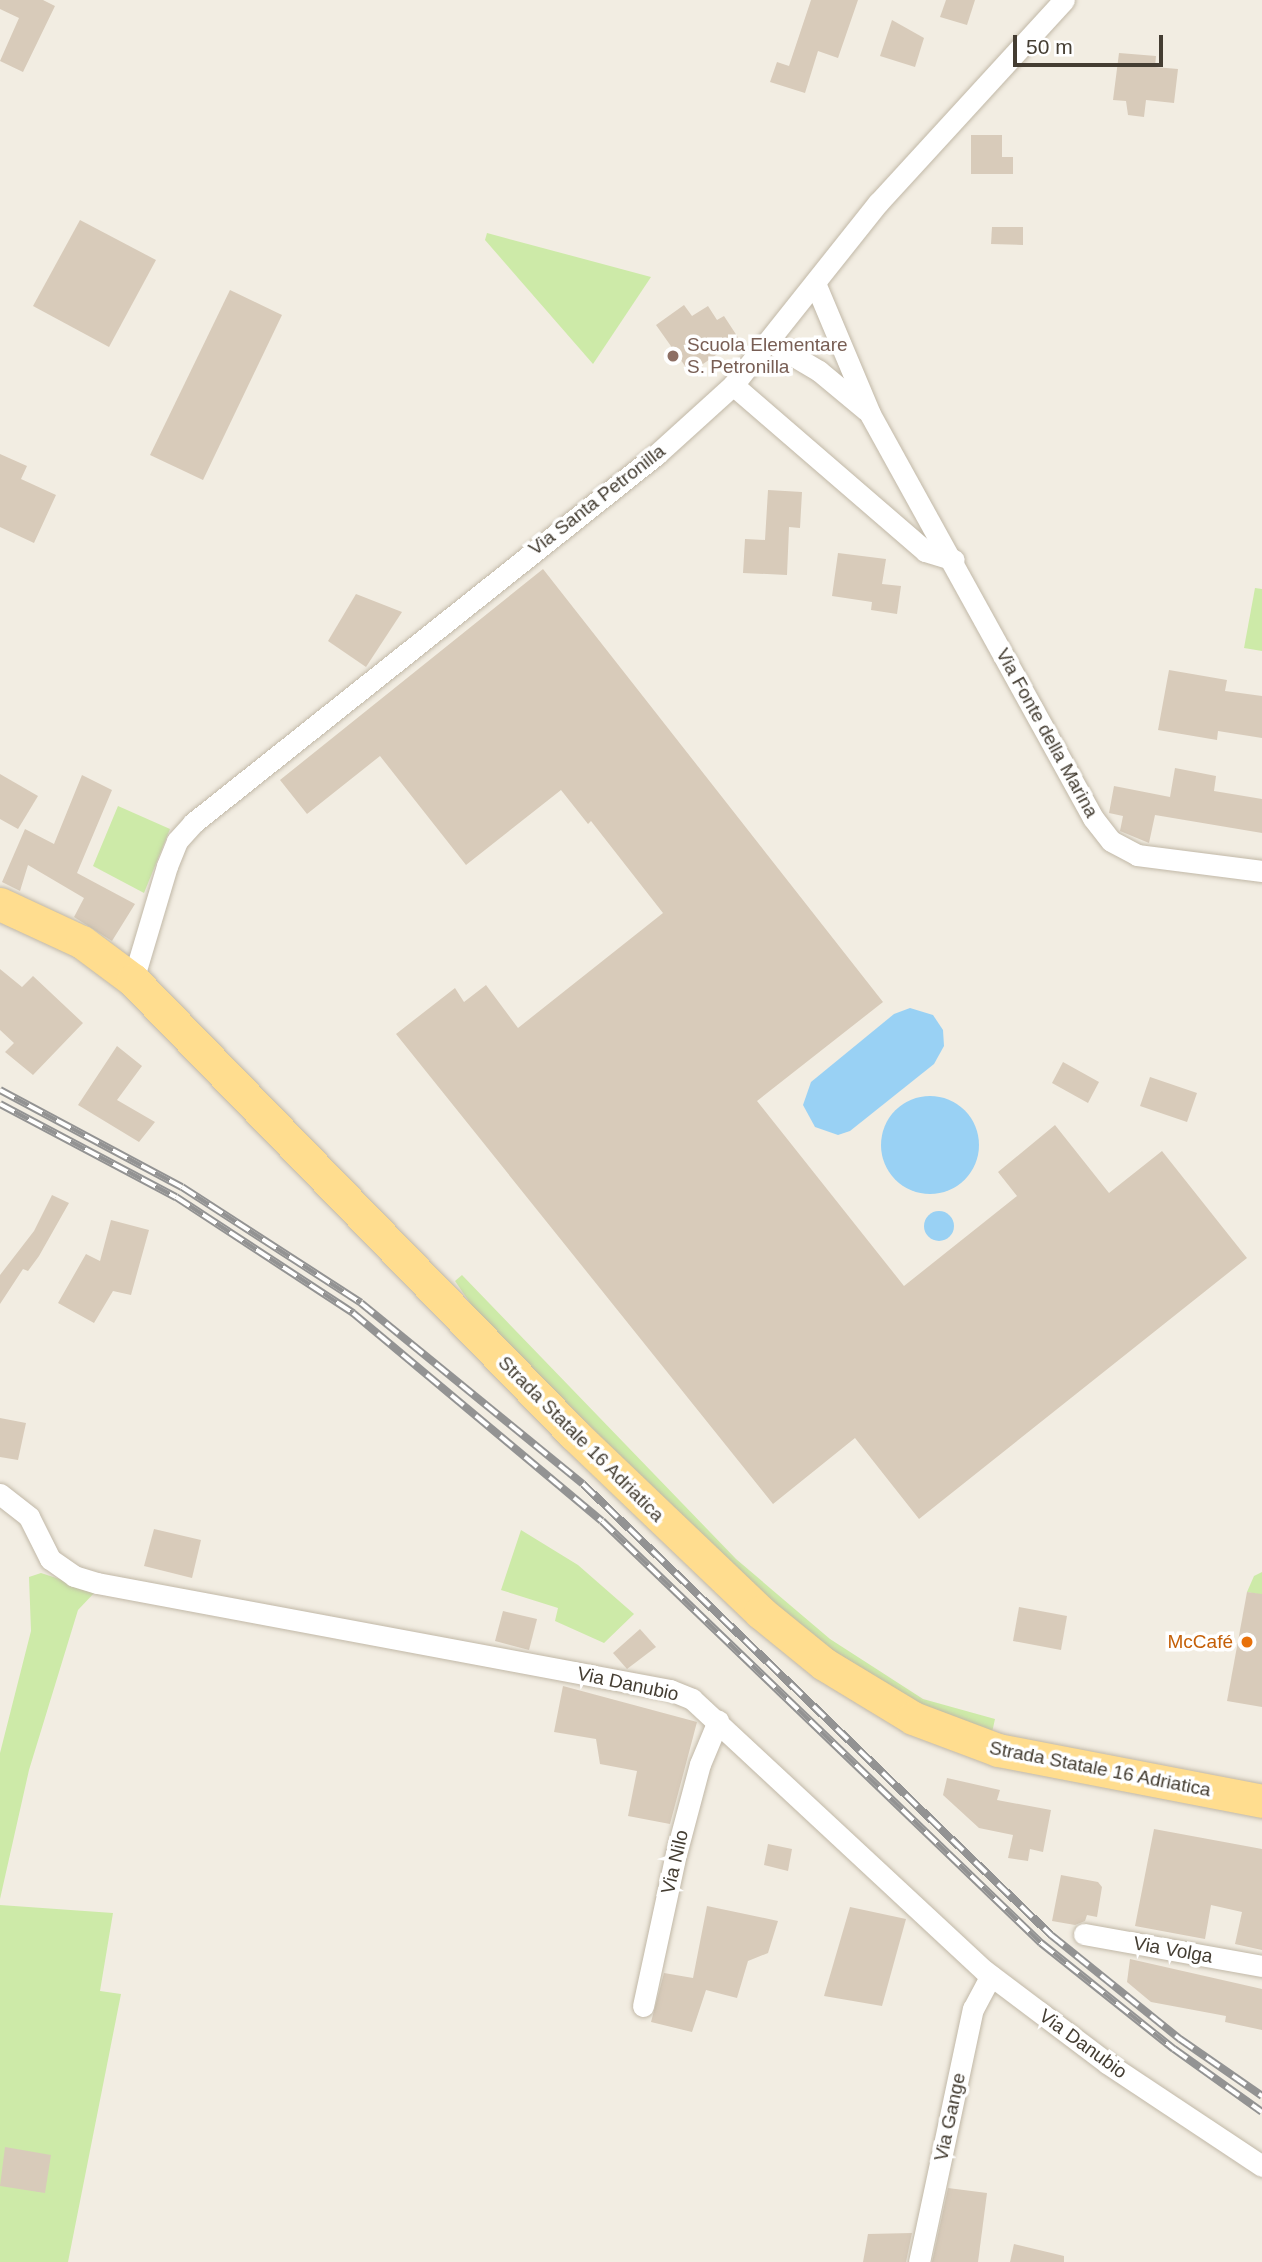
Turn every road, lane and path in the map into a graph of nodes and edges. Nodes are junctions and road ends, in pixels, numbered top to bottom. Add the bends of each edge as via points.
1 (1064, 0) edge
2 (815, 283) junction
3 (770, 342) junction
4 (733, 386) junction
5 (870, 414) junction
6 (954, 560) junction
7 (1262, 871) edge
8 (0, 904) edge
9 (133, 980) junction
10 (0, 1494) edge
11 (719, 1721) junction
12 (1262, 1801) edge
13 (1084, 1934) dead end
14 (1262, 1966) edge
15 (991, 1975) junction
16 (643, 2007) dead end
17 (1262, 2166) edge
18 (919, 2262) edge

1 - 2 street, Via Santa Petronilla via 953,117
2 - 3 street, Via Santa Petronilla
2 - 5 street, Via Fonte della Marina
3 - 4 street, Via Santa Petronilla
3 - 5 street, Via Fonte della Marina via 819,371
4 - 6 street via 925,551
4 - 9 street, Via Santa Petronilla via 657,454 193,823 177,841 167,866
5 - 6 street, Via Fonte della Marina
6 - 7 street, Via Fonte della Marina via 1093,818 1111,841 1137,855
8 - 9 main road, Strada Statale 16 Adriatica via 82,943
9 - 12 main road, Strada Statale 16 Adriatica via 575,1435 809,1653 899,1710 984,1746
10 - 11 street, Via Danubio via 29,1517 50,1559 75,1576 97,1583 670,1690 700,1703
11 - 15 street, Via Danubio
11 - 16 street, Via Nilo via 700,1764 676,1854
13 - 14 street, Via Volga
15 - 17 street, Via Danubio via 1107,2063
15 - 18 street, Via Gange via 973,2009

